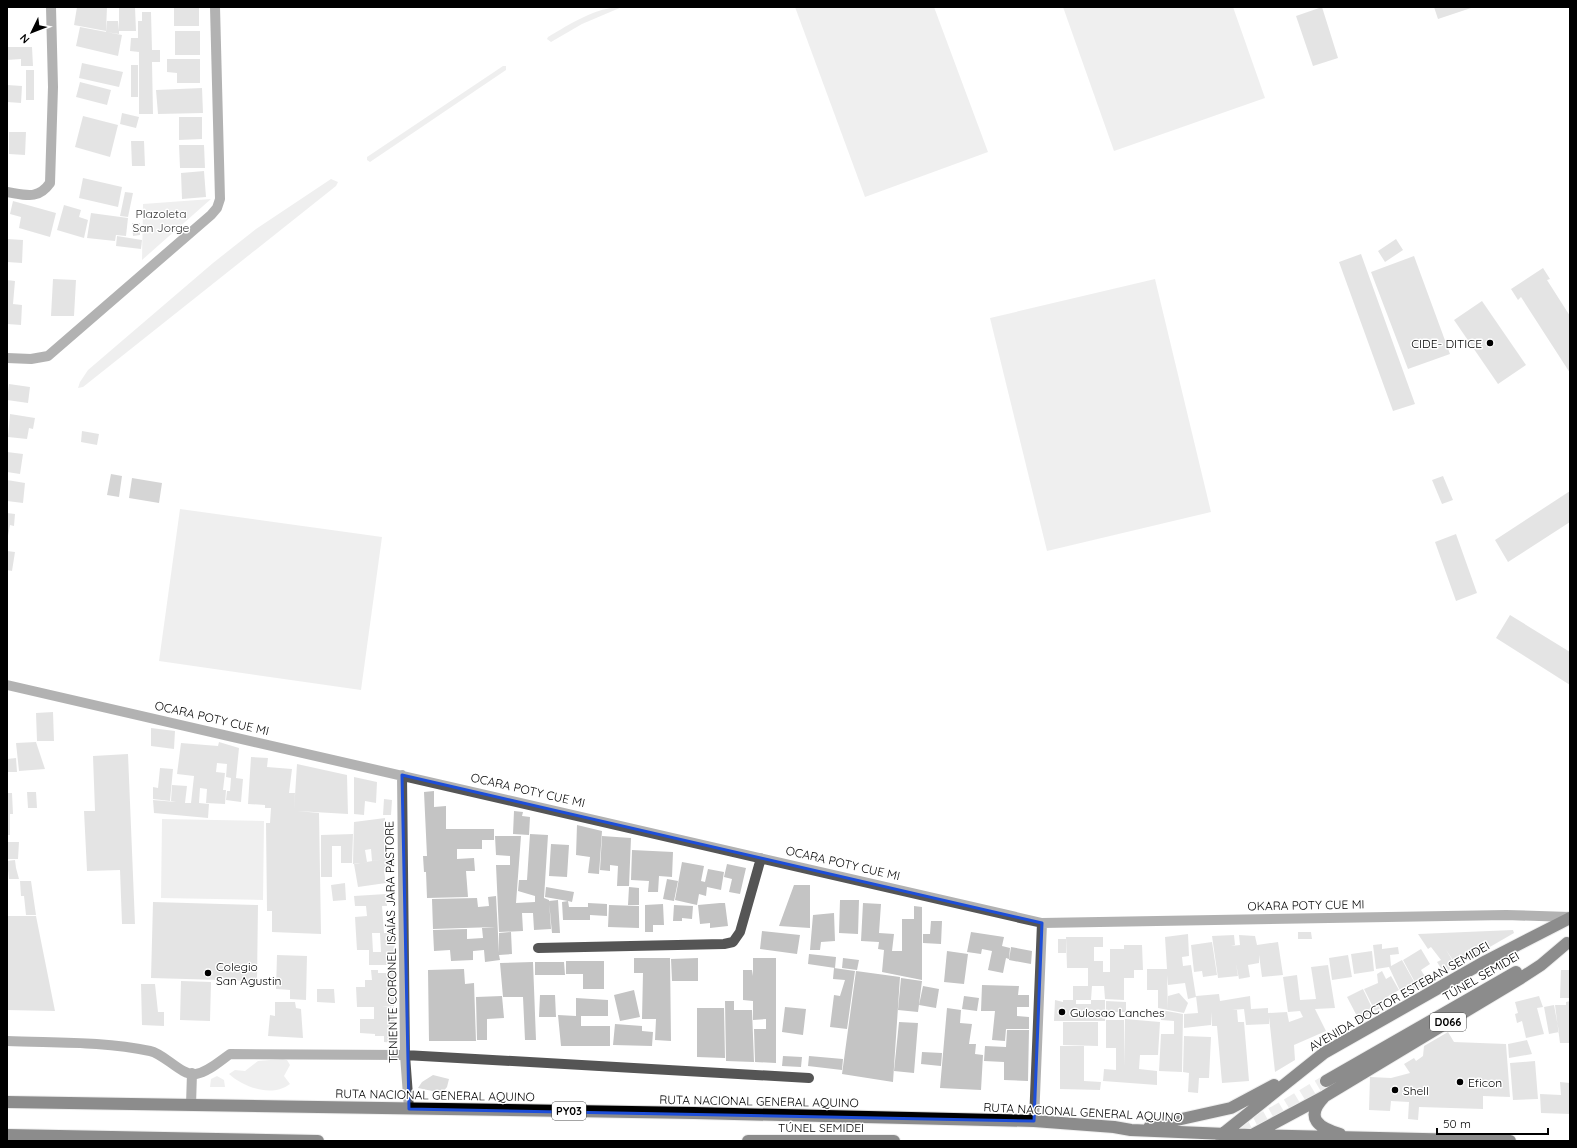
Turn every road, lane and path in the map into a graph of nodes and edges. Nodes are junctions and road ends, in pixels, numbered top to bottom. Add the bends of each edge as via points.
1 (51, 7) edge
2 (215, 7) edge
3 (7, 192) edge
4 (7, 358) edge
5 (7, 685) edge
6 (402, 774) junction
7 (761, 858) junction
8 (1570, 918) edge
9 (1042, 922) junction
10 (1569, 944) edge
11 (538, 948) dead end
12 (7, 1041) edge
13 (1324, 1053) junction
14 (405, 1055) junction
15 (192, 1073) junction
16 (809, 1078) dead end
17 (1326, 1081) tunnel mouth
18 (1325, 1096) junction
19 (7, 1102) edge
20 (191, 1105) junction
21 (409, 1109) junction
22 (1034, 1121) junction
23 (1131, 1130) junction
24 (7, 1135) edge
25 (1218, 1138) edge
26 (1246, 1138) edge
27 (1351, 1138) junction
28 (107, 1139) edge
29 (318, 1141) edge
30 (748, 1141) edge
31 (894, 1141) edge
32 (1510, 1141) edge

1 - 3 street via 53,87 50,182 44,191 34,195
2 - 4 street via 220,199 217,208 48,356 31,359
5 - 6 street, OCARA POTY CUE MI
6 - 7 street, OCARA POTY CUE MI
6 - 14 street, TENIENTE CORONEL ISAÍAS JARA PASTORE
7 - 9 street, OCARA POTY CUE MI
7 - 11 street via 740,932 733,942
8 - 9 street, OKARA POTY CUE MI via 1506,915
8 - 13 highway, AVENIDA DOCTOR ESTEBAN SEMIDEI / D066
9 - 22 street
10 - 17 highway, TÚNEL SEMIDEI
10 - 18 highway, D066 via 1521,978
12 - 15 street via 112,1045 152,1052 172,1062 184,1072
13 - 23 highway via 1231,1108
13 - 25 highway, AVENIDA DOCTOR ESTEBAN SEMIDEI / D066
14 - 15 street via 230,1054 214,1065 196,1074
14 - 16 street
14 - 21 street, TENIENTE CORONEL ISAÍAS JARA PASTORE
15 - 20 street
18 - 26 highway, D066
18 - 27 highway via 1314,1112 1318,1124
19 - 20 highway, RUTA NACIONAL GENERAL AQUINO / PY03
20 - 21 highway, RUTA NACIONAL GENERAL AQUINO / PY03
21 - 22 highway, RUTA NACIONAL GENERAL AQUINO / PY03
22 - 23 highway, RUTA NACIONAL GENERAL AQUINO / PY03
23 - 25 highway, RUTA NACIONAL GENERAL AQUINO / PY03
24 - 28 highway
25 - 26 highway, RUTA NACIONAL GENERAL AQUINO / PY03
26 - 27 highway, RUTA NACIONAL GENERAL AQUINO / PY03
27 - 32 highway, RUTA NACIONAL GENERAL AQUINO / PY03
28 - 29 highway
30 - 31 highway, TÚNEL SEMIDEI

